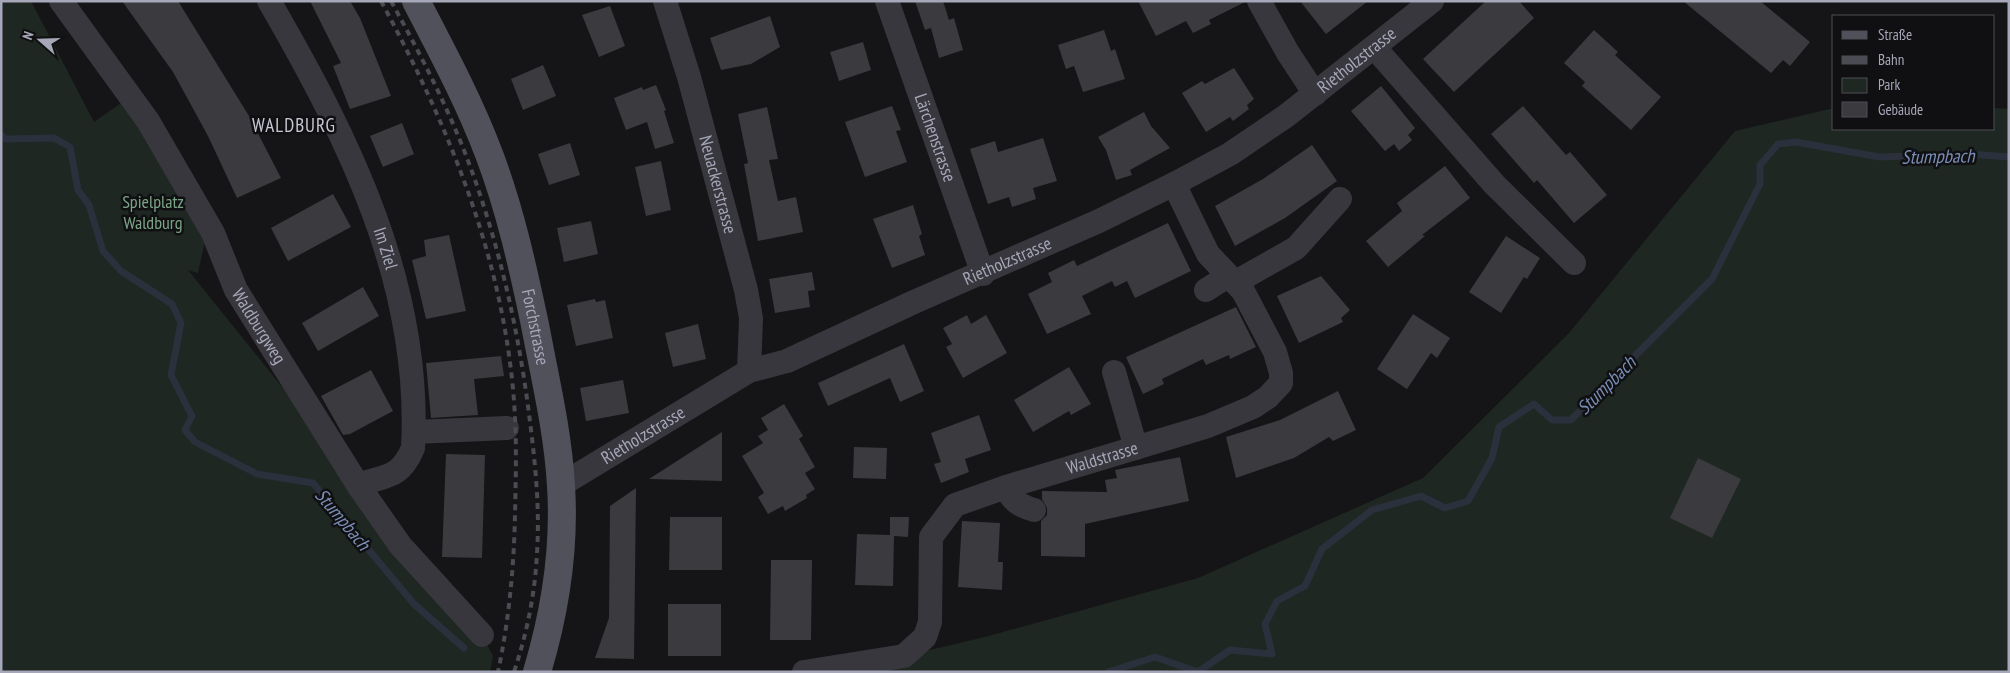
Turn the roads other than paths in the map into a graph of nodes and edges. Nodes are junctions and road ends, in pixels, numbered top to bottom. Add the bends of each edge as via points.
1 (61, 1) edge
2 (269, 1) edge
3 (416, 1) edge
4 (665, 1) edge
5 (887, 1) edge
6 (1259, 1) edge
7 (1432, 1) edge
8 (1375, 48) junction
9 (1316, 94) junction
10 (1174, 184) junction
11 (1340, 199) dead end
12 (1574, 262) dead end
13 (982, 274) junction
14 (1232, 280) junction
15 (1206, 290) dead end
16 (749, 371) junction
17 (1114, 372) dead end
18 (507, 428) dead end
19 (414, 432) junction
20 (1136, 448) junction
21 (358, 485) junction
22 (561, 485) junction
23 (1006, 487) junction
24 (1034, 510) dead end
25 (482, 635) dead end
26 (537, 672) edge
27 (804, 672) edge

1 - 21 street, Waldburgweg via 148,121 213,233 236,290
2 - 19 street, Im Ziel via 354,161 383,236 407,333
3 - 22 main road, Forchstrasse via 490,155 521,258 543,364
4 - 16 street, Neuackerstrasse via 690,77 746,290 751,318
5 - 13 street, Lärchenstrasse
6 - 9 street
7 - 8 street, Rietholzstrasse
8 - 9 street, Rietholzstrasse
8 - 12 street via 1494,184
9 - 10 street, Rietholzstrasse via 1230,154
10 - 13 street, Rietholzstrasse via 1099,222
10 - 14 street, Waldstrasse via 1208,254
11 - 14 street via 1296,248 1243,278
13 - 16 street, Rietholzstrasse via 787,361
14 - 15 street
14 - 20 street, Waldstrasse via 1243,291 1275,352 1281,383 1253,407 1208,426
16 - 22 street, Rietholzstrasse
17 - 20 street
18 - 19 street
19 - 21 street, Im Ziel via 413,448 406,464 393,475
20 - 23 street, Waldstrasse
21 - 25 street, Waldburgweg via 400,545
22 - 26 main road, Forchstrasse via 557,581
23 - 24 street via 1012,499
23 - 27 street, Waldstrasse via 955,505 932,537 930,622 925,637 917,646 904,656

